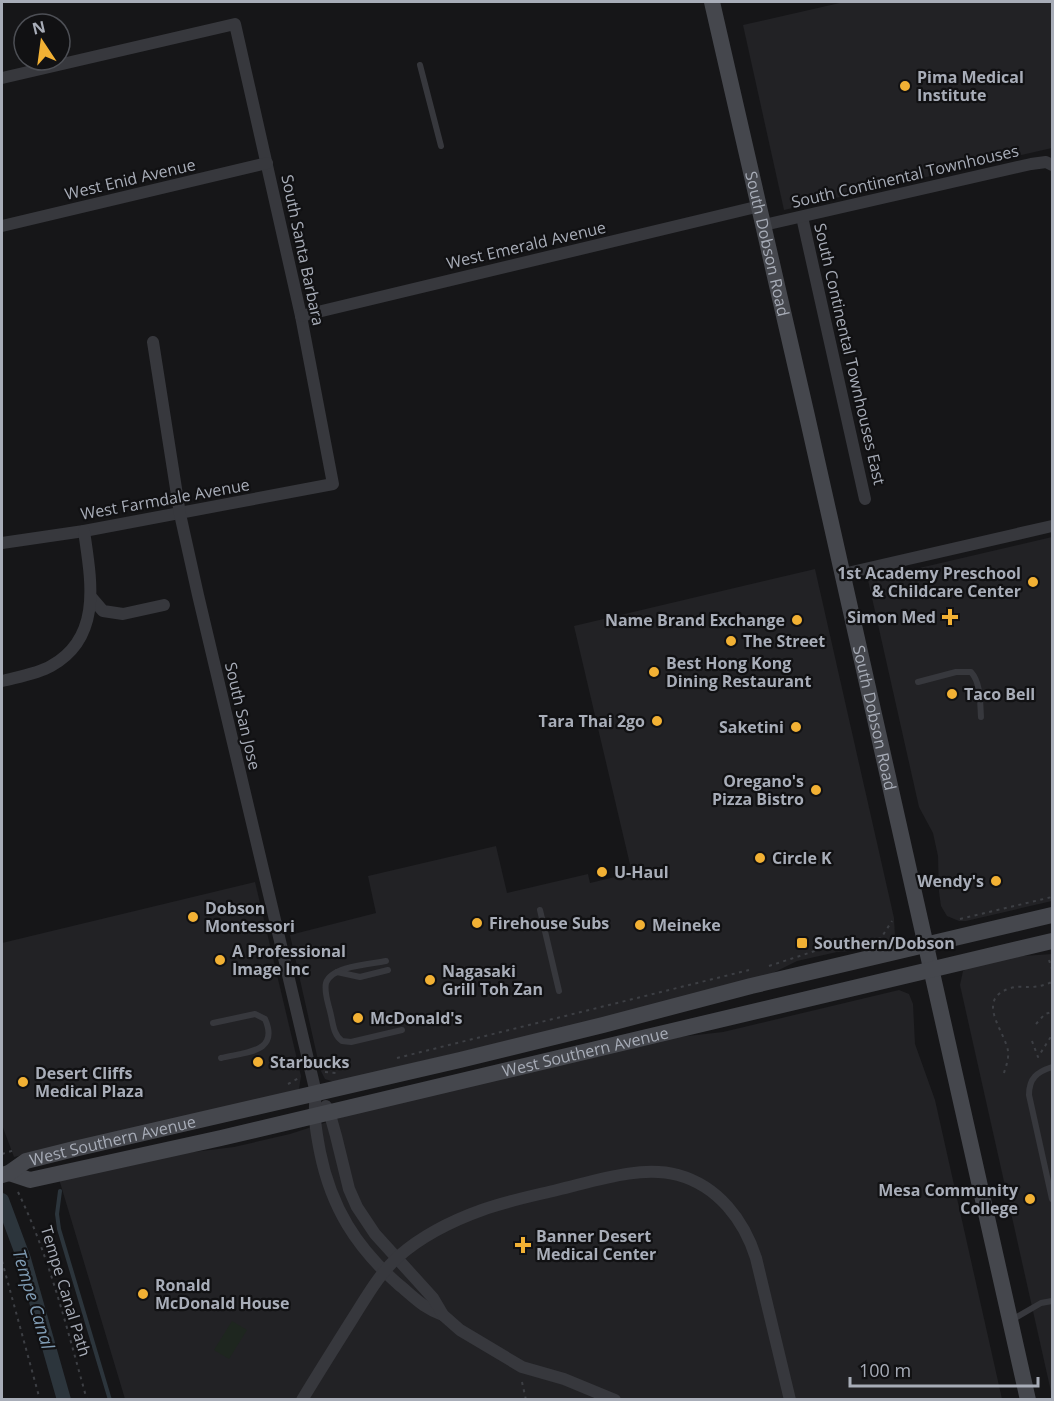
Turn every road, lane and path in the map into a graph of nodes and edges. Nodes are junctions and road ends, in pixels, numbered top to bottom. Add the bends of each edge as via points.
1 (712, 2) edge
2 (420, 65) dead end
3 (2, 78) edge
4 (441, 146) dead end
5 (267, 163) junction
6 (1053, 165) edge
7 (760, 206) junction
8 (802, 217) junction
9 (764, 225) junction
10 (2, 226) edge
11 (301, 316) junction
12 (153, 342) dead end
13 (333, 484) joint
14 (866, 499) dead end
15 (180, 514) junction
16 (1053, 526) edge
17 (84, 531) junction
18 (2, 543) edge
19 (843, 574) junction
20 (91, 597) junction
21 (164, 604) dead end
22 (2, 681) edge
23 (918, 682) dead end
24 (981, 717) dead end
25 (1053, 897) edge
26 (540, 910) dead end
27 (1053, 915) edge
28 (960, 919) dead end
29 (891, 921) dead end
30 (1053, 941) edge
31 (926, 945) junction
32 (1049, 960) dead end
33 (386, 961) dead end
34 (769, 966) dead end
35 (758, 968) dead end
36 (932, 969) junction
37 (1053, 969) edge
38 (388, 970) dead end
39 (336, 972) junction
40 (1053, 982) edge
41 (559, 991) dead end
42 (685, 1004) junction
43 (1053, 1012) edge
44 (213, 1023) dead end
45 (1036, 1024) dead end
46 (402, 1030) dead end
47 (1053, 1035) edge
48 (1032, 1041) dead end
49 (522, 1044) junction
50 (597, 1049) junction
51 (221, 1058) dead end
52 (388, 1061) dead end
53 (528, 1065) junction
54 (1053, 1067) edge
55 (325, 1072) dead end
56 (337, 1073) dead end
57 (1004, 1073) dead end
58 (316, 1093) junction
59 (321, 1113) junction
60 (5, 1174) edge
61 (17, 1191) dead end
62 (1053, 1199) edge
63 (398, 1257) junction
64 (2, 1261) edge
65 (384, 1271) junction
66 (1053, 1301) edge
67 (443, 1315) junction
68 (1010, 1321) junction
69 (522, 1382) dead end
70 (40, 1400) edge
71 (87, 1400) edge
72 (303, 1400) edge
73 (526, 1400) edge
74 (615, 1400) edge
75 (790, 1400) edge
76 (1028, 1400) edge

1 - 7 main road, South Dobson Road
2 - 4 lane
3 - 5 street, South Santa Barbara via 235,24
5 - 10 street, West Enid Avenue
5 - 11 street, South Santa Barbara
6 - 8 street, South Continental Townhouses via 1031,164
7 - 9 main road, South Dobson Road
7 - 11 street, West Emerald Avenue
8 - 9 street, South Continental Townhouses
8 - 14 street, South Continental Townhouses East
9 - 19 main road, South Dobson Road
11 - 13 street, South Santa Barbara
12 - 15 street, South San Jose
13 - 15 street, West Farmdale Avenue
15 - 17 street, West Farmdale Avenue
15 - 58 street, South San Jose
16 - 19 street
17 - 18 street, West Farmdale Avenue
17 - 20 street
19 - 31 main road, South Dobson Road
20 - 21 street via 104,611 123,614
20 - 22 street via 89,617 77,645 51,666
23 - 24 lane via 971,672 977,685
25 - 28 path
26 - 41 lane
27 - 31 main road, West Southern Avenue
29 - 34 path via 881,938 821,949
30 - 36 main road, West Southern Avenue
31 - 36 main road, South Dobson Road
31 - 42 main road, West Southern Avenue
32 - 37 path
33 - 39 lane
35 - 52 path
36 - 50 main road, West Southern Avenue
36 - 68 main road, South Dobson Road
38 - 39 lane via 360,977
39 - 46 lane via 325,986 339,1040 351,1042
40 - 57 path via 1011,988 996,999 993,1015 1009,1059
42 - 49 main road, West Southern Avenue
42 - 50 main road via 677,1017 616,1034
43 - 45 path
44 - 51 lane via 255,1014 265,1019 269,1032 267,1043 261,1048
47 - 48 path via 1038,1058
49 - 53 main road
49 - 58 main road, West Southern Avenue
50 - 53 main road, West Southern Avenue
53 - 59 main road, West Southern Avenue
54 - 62 lane via 1032,1078 1029,1095
55 - 56 path
58 - 59 street
58 - 60 main road, West Southern Avenue via 26,1161
59 - 60 main road, West Southern Avenue via 30,1180
59 - 63 street via 357,1207
59 - 65 street via 325,1177 336,1205 350,1231
61 - 71 path, Tempe Canal Path via 47,1260
63 - 65 street
63 - 67 street via 434,1298
63 - 75 street via 438,1230 503,1203 624,1175 678,1175 709,1189 735,1214 751,1241
64 - 70 path
65 - 67 street via 427,1309
65 - 72 street
66 - 68 lane via 1041,1303
67 - 74 street via 460,1330 522,1367
68 - 76 main road, South Dobson Road
69 - 73 path

